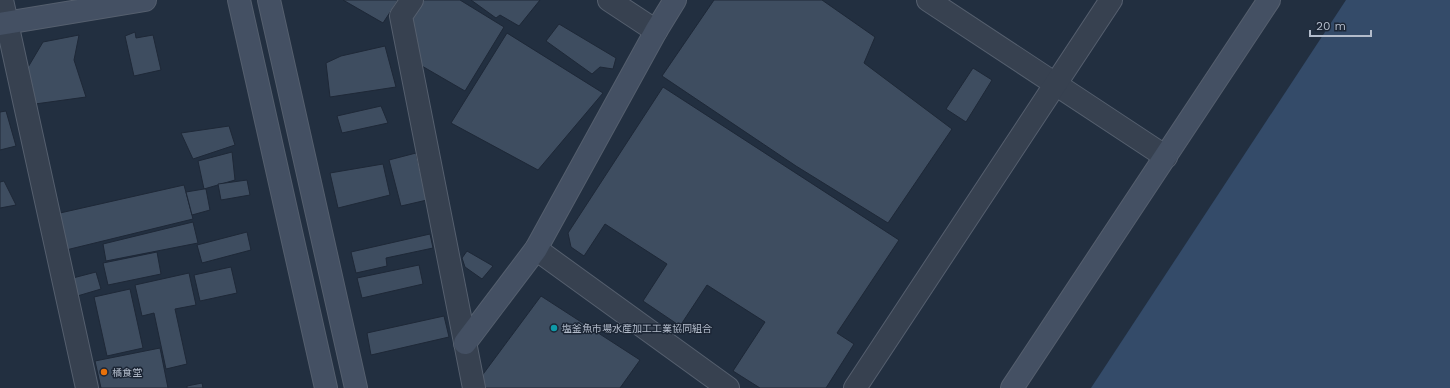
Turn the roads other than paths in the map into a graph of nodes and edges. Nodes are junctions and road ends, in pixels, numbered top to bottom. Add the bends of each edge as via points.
1 (2, 0) edge
2 (145, 0) edge
3 (239, 0) edge
4 (269, 0) edge
5 (412, 0) edge
6 (609, 0) edge
7 (675, 0) edge
8 (928, 0) edge
9 (1111, 0) edge
10 (1269, 0) edge
11 (3, 23) edge
12 (656, 30) junction
13 (1056, 84) junction
14 (1166, 157) junction
15 (536, 249) junction
16 (465, 343) junction
17 (87, 388) edge
18 (326, 388) edge
19 (356, 388) edge
20 (474, 388) edge
21 (728, 388) edge
22 (855, 388) edge
23 (1012, 388) edge

1 - 11 street
2 - 11 street
3 - 18 street
4 - 19 street
5 - 16 street via 401,16
6 - 12 street
7 - 12 street
8 - 13 street
9 - 13 street
10 - 14 street
11 - 17 street
12 - 15 street
13 - 14 street
13 - 22 street
14 - 23 street
15 - 16 street
15 - 21 street
16 - 20 street

